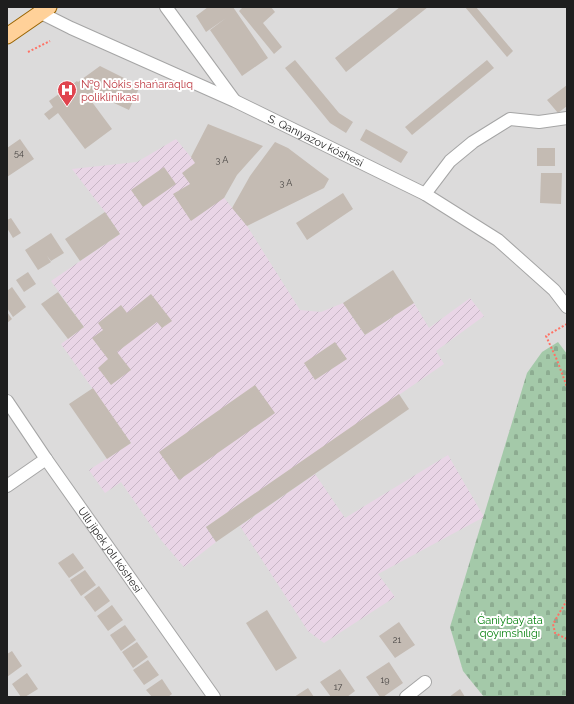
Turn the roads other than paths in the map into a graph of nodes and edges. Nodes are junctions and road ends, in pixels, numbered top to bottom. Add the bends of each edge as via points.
1 (166, 7) edge
2 (45, 10) edge
3 (7, 36) edge
4 (235, 101) junction
5 (567, 118) edge
6 (425, 194) junction
7 (567, 307) edge
8 (7, 401) edge
9 (46, 459) junction
10 (7, 486) edge
11 (425, 682) dead end
12 (214, 697) edge
13 (406, 697) edge

1 - 4 street
2 - 3 main road
2 - 4 street, S. Qanıyazov kóshesi via 78,31
4 - 6 street, S. Qanıyazov kóshesi
5 - 6 street via 539,122 510,119 473,142 450,161
6 - 7 street, S. Qanıyazov kóshesi via 498,240 554,290
8 - 9 street, Ullı jipek jolı kóshesi
9 - 10 street
9 - 12 street, Ullı jipek jolı kóshesi
11 - 13 street

